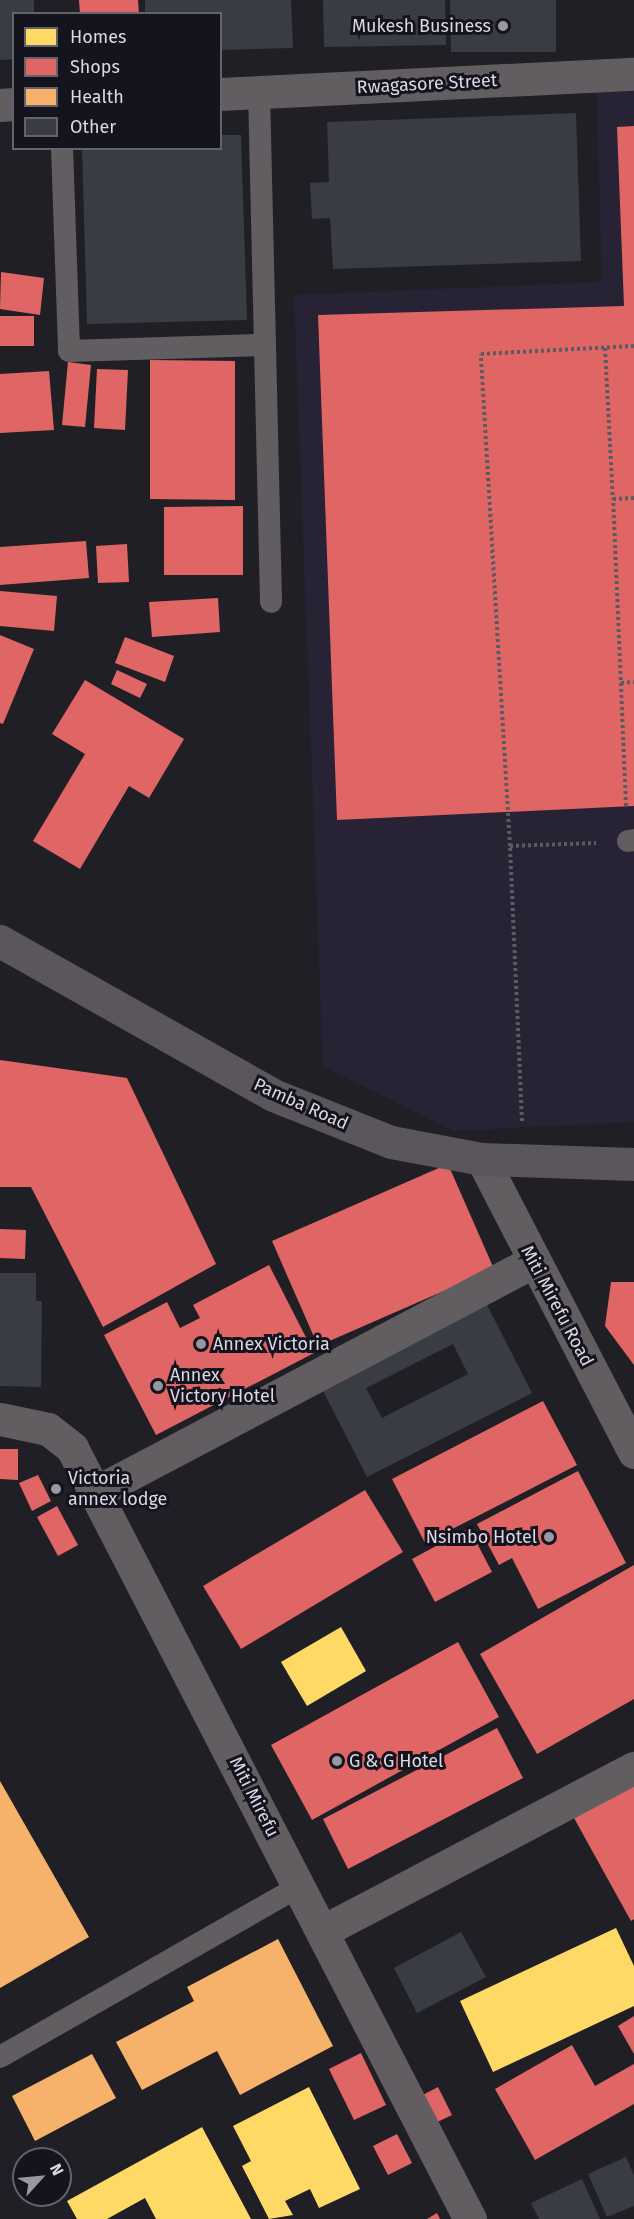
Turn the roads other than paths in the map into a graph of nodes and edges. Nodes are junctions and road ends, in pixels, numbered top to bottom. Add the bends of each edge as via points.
1 (634, 74) edge
2 (259, 92) junction
3 (222, 94) edge
4 (62, 150) edge
5 (265, 345) junction
6 (271, 602) dead end
7 (0, 940) edge
8 (482, 1159) junction
9 (634, 1164) edge
10 (534, 1261) junction
11 (0, 1419) edge
12 (634, 1452) edge
13 (96, 1492) junction
14 (634, 1768) edge
15 (300, 1886) junction
16 (323, 1931) junction
17 (0, 2057) edge
18 (470, 2219) edge

1 - 2 street, Rwagasore Street
2 - 3 street, Rwagasore Street
2 - 5 lane
4 - 5 lane via 69,351
5 - 6 lane
7 - 8 main road, Pamba Road via 273,1095 391,1142
8 - 9 main road, Pamba Road
8 - 10 street, Miti Mirefu Road
10 - 12 street, Miti Mirefu Road
10 - 13 street
11 - 13 street, Miti Mirefu via 48,1429 72,1449
13 - 15 street, Miti Mirefu
14 - 16 street
15 - 16 street, Miti Mirefu
15 - 17 lane
16 - 18 street, Miti Mirefu

